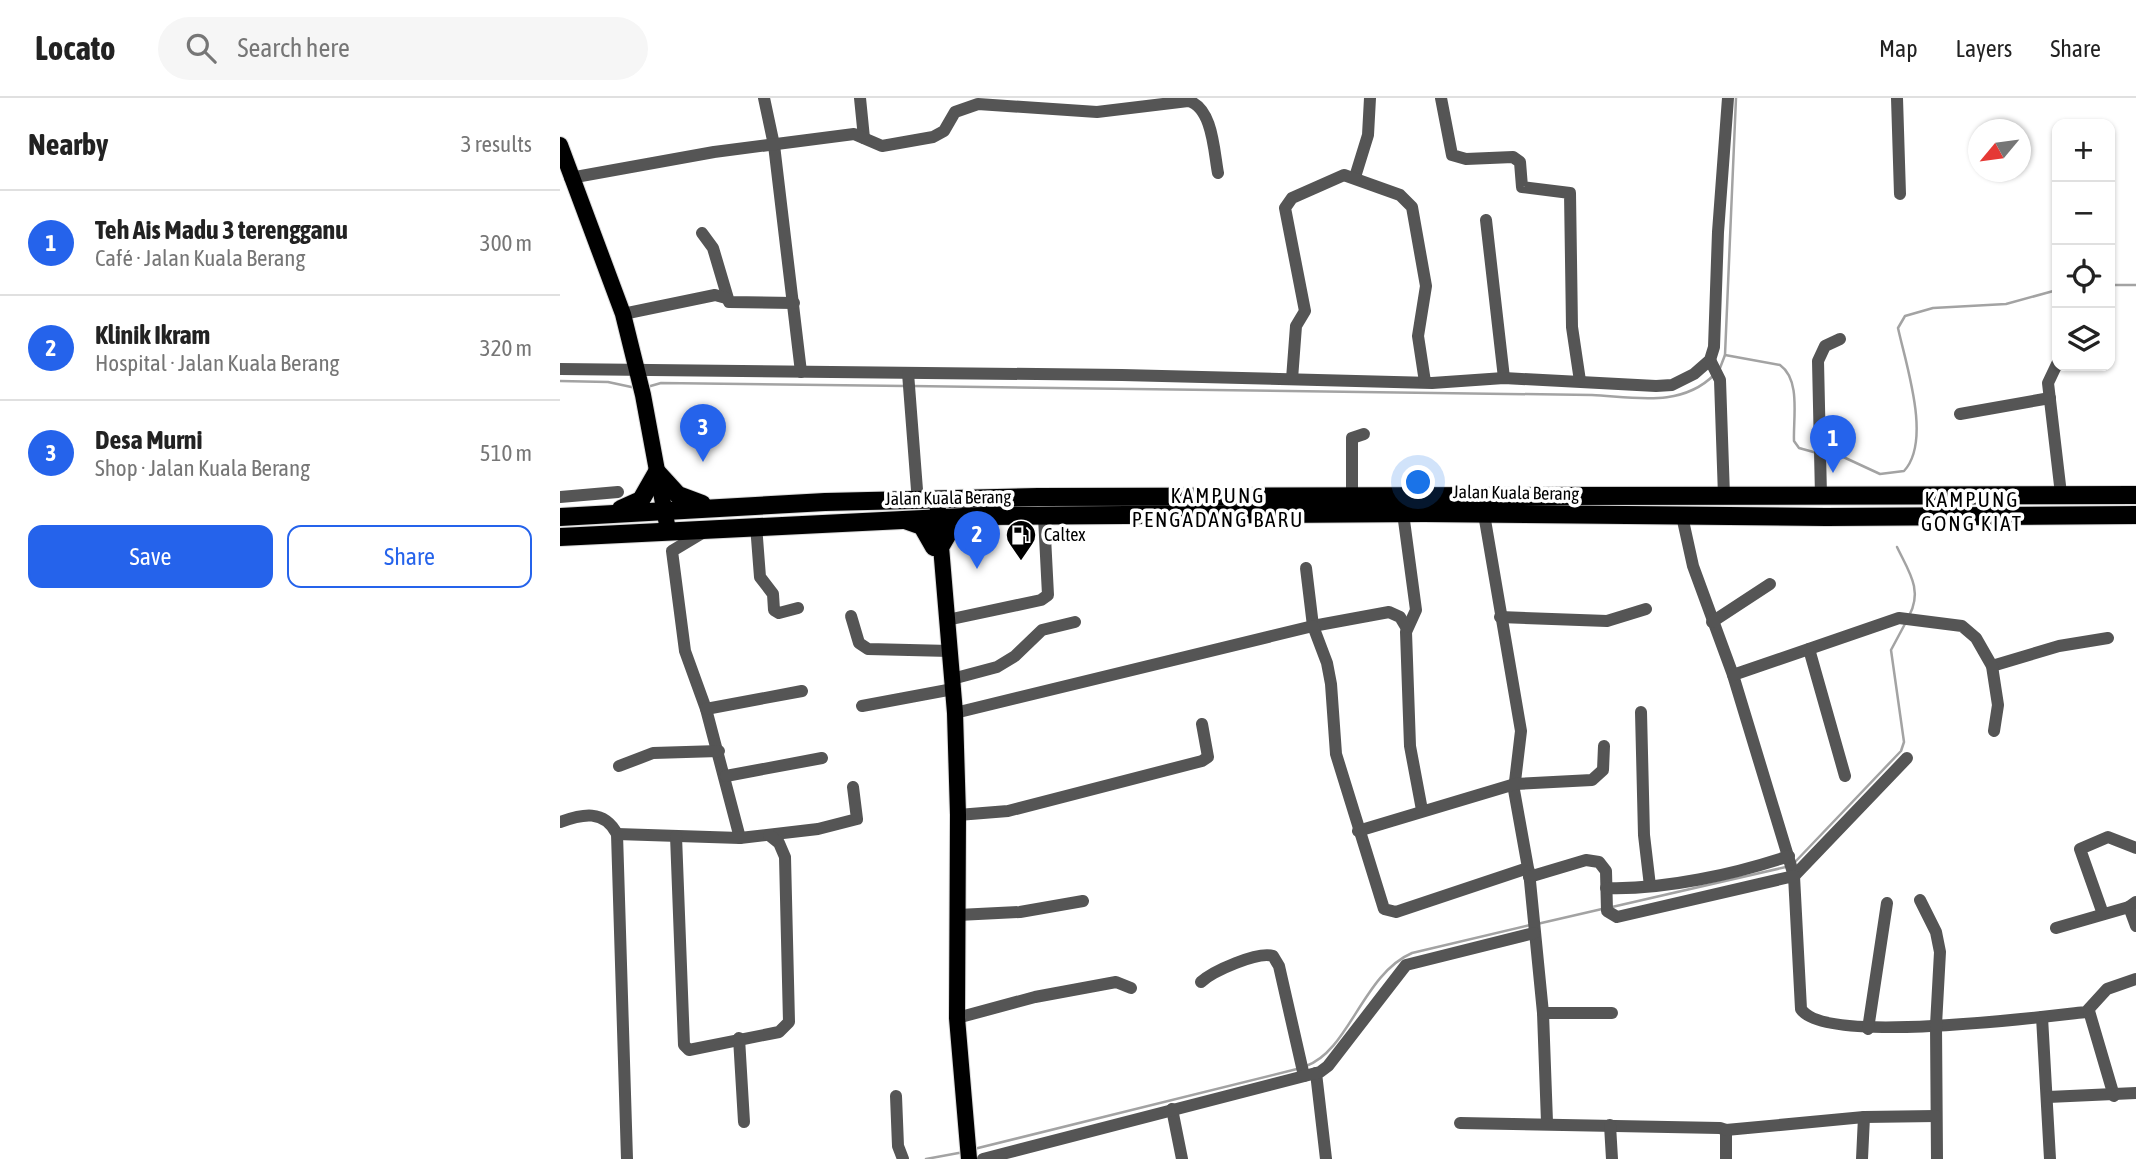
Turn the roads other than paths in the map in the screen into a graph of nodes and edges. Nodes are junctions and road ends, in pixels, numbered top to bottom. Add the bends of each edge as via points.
1 (764, 98) edge
2 (860, 98) edge
3 (1370, 98) edge
4 (1441, 98) edge
5 (1727, 98) edge
6 (1897, 98) edge
7 (864, 138) junction
8 (560, 145) edge
9 (774, 145) junction
10 (1218, 173) dead end
11 (1355, 177) junction
12 (570, 178) junction
13 (1900, 194) dead end
14 (1486, 220) dead end
15 (702, 233) dead end
16 (726, 298) junction
17 (794, 303) junction
18 (622, 314) junction
19 (1840, 339) dead end
20 (1712, 362) junction
21 (560, 369) edge
22 (2054, 371) edge
23 (801, 372) junction
24 (638, 373) junction
25 (909, 376) junction
26 (1504, 378) junction
27 (1292, 379) junction
28 (1425, 382) junction
29 (1580, 382) junction
30 (2050, 398) junction
31 (1960, 414) dead end
32 (1364, 434) dead end
33 (657, 472) junction
34 (618, 492) dead end
35 (2061, 495) junction
36 (2136, 495) edge
37 (1724, 496) junction
38 (1821, 496) junction
39 (560, 497) edge
40 (1352, 497) junction
41 (930, 505) junction
42 (737, 507) junction
43 (664, 510) junction
44 (1403, 513) junction
45 (1484, 514) junction
46 (2136, 515) edge
47 (983, 516) junction
48 (1682, 516) junction
49 (560, 517) edge
50 (590, 517) junction
51 (1044, 517) junction
52 (902, 519) junction
53 (560, 523) edge
54 (756, 525) junction
55 (711, 528) junction
56 (668, 530) junction
57 (585, 536) junction
58 (560, 537) edge
59 (938, 545) junction
60 (1306, 568) dead end
61 (1770, 584) dead end
62 (798, 608) dead end
63 (1646, 609) dead end
64 (851, 616) dead end
65 (1500, 617) junction
66 (947, 620) junction
67 (1076, 622) dead end
68 (1712, 622) junction
69 (1313, 626) junction
70 (1406, 627) junction
71 (2108, 638) dead end
72 (1809, 649) junction
73 (950, 651) junction
74 (1992, 666) junction
75 (1733, 675) junction
76 (953, 684) junction
77 (802, 691) dead end
78 (862, 706) dead end
79 (706, 709) junction
80 (1640, 712) dead end
81 (955, 713) junction
82 (1202, 724) dead end
83 (1994, 732) dead end
84 (1604, 746) dead end
85 (719, 751) junction
86 (822, 758) dead end
87 (1907, 758) dead end
88 (619, 766) dead end
89 (726, 776) junction
90 (1845, 776) dead end
91 (1515, 784) junction
92 (853, 787) dead end
93 (1422, 810) junction
94 (958, 815) junction
95 (561, 819) edge
96 (1358, 831) junction
97 (617, 834) junction
98 (769, 835) junction
99 (676, 836) junction
100 (740, 838) junction
101 (2136, 848) edge
102 (1792, 866) junction
103 (1529, 872) junction
104 (1650, 886) junction
105 (1606, 894) junction
106 (1920, 900) dead end
107 (1083, 901) dead end
108 (1887, 903) dead end
109 (2133, 905) edge
110 (2103, 914) junction
111 (958, 915) junction
112 (2136, 926) edge
113 (1533, 927) junction
114 (2056, 928) dead end
115 (2136, 979) edge
116 (1201, 982) dead end
117 (1131, 988) dead end
118 (2089, 1011) junction
119 (1543, 1013) junction
120 (1612, 1013) dead end
121 (2042, 1017) junction
122 (957, 1018) junction
123 (1936, 1024) junction
124 (1868, 1029) junction
125 (739, 1038) junction
126 (1306, 1070) junction
127 (2136, 1093) edge
128 (896, 1096) dead end
129 (2113, 1096) junction
130 (2048, 1097) junction
131 (1172, 1109) junction
132 (1936, 1116) junction
133 (1864, 1118) junction
134 (744, 1122) dead end
135 (1460, 1122) dead end
136 (1546, 1122) junction
137 (1610, 1125) junction
138 (1726, 1130) junction
139 (972, 1154) edge
140 (627, 1159) edge
141 (903, 1159) edge
142 (1182, 1159) edge
143 (1326, 1159) edge
144 (1612, 1159) edge
145 (1726, 1159) edge
146 (1862, 1159) edge
147 (1937, 1159) edge
148 (2050, 1159) edge

1 - 9 street
2 - 7 street
3 - 11 street via 1368,135
4 - 29 street via 1452,155 1466,159 1513,156 1520,162 1522,187 1570,193 1572,327
5 - 20 street
6 - 13 street
7 - 9 street via 854,134
7 - 10 street via 882,146 933,137 944,131 955,112 978,104 1097,113 1188,101 1206,118
8 - 12 main road
9 - 12 street
9 - 17 street
11 - 27 street via 1336,177 1292,198 1284,208 1305,311 1296,326
11 - 28 street via 1401,195 1412,207 1426,286 1419,336
12 - 18 main road
14 - 26 street
15 - 16 street via 713,248
16 - 17 street via 735,304
16 - 18 street via 715,295
17 - 23 street
18 - 24 main road
19 - 38 street via 1825,346 1818,360
20 - 29 street via 1672,385
20 - 37 street via 1720,380
21 - 24 street
22 - 30 street via 2048,383
23 - 24 street
23 - 25 street
24 - 33 main road
25 - 27 street
25 - 41 street
26 - 28 street
26 - 29 street
27 - 28 street
30 - 31 street
30 - 35 street
32 - 40 street via 1352,438
33 - 42 highway via 669,488 689,501
33 - 43 main road
33 - 50 highway via 641,500
34 - 39 street
35 - 36 highway, Jalan Kuala Berang
35 - 38 highway, Jalan Kuala Berang
37 - 38 highway, Jalan Kuala Berang
37 - 40 highway, Jalan Kuala Berang
40 - 41 highway, Jalan Kuala Berang via 1038,497 989,489
41 - 42 highway, Jalan Kuala Berang via 854,494 825,502
41 - 47 highway, Jalan Kuala Berang
41 - 52 highway, Jalan Kuala Berang
41 - 59 main road
42 - 43 highway, Jalan Kuala Berang
43 - 50 highway, Jalan Kuala Berang
43 - 56 main road
44 - 45 highway, Jalan Kuala Berang
44 - 51 highway, Jalan Kuala Berang
44 - 70 street via 1416,610
45 - 48 highway, Jalan Kuala Berang
45 - 65 street
46 - 48 highway, Jalan Kuala Berang
47 - 51 highway, Jalan Kuala Berang
47 - 59 highway via 955,526
48 - 68 street
49 - 50 highway, Jalan Kuala Berang
51 - 66 street via 1048,595
52 - 54 highway, Jalan Kuala Berang
52 - 59 highway via 922,526
53 - 57 highway via 581,524
54 - 55 highway, Jalan Kuala Berang
54 - 62 street via 760,577 773,594 774,610
55 - 56 highway, Jalan Kuala Berang
55 - 79 street via 672,551 685,651
56 - 57 highway, Jalan Kuala Berang
57 - 58 highway, Jalan Kuala Berang
59 - 66 main road
60 - 69 street
61 - 68 street
63 - 65 street via 1607,621
64 - 73 street via 859,643 869,649
65 - 91 street via 1521,731
66 - 73 main road
67 - 76 street via 1042,630 997,667
68 - 75 street
69 - 70 street via 1390,612
69 - 81 street
69 - 96 street via 1327,663 1336,754
70 - 93 street via 1410,746
71 - 74 street via 2059,646
72 - 74 street via 1906,619 1970,630
72 - 75 street
72 - 90 street
73 - 76 main road
74 - 83 street via 1997,705
75 - 102 street
76 - 78 street
76 - 81 main road
77 - 79 street
79 - 85 street
80 - 104 street
81 - 94 main road
82 - 94 street via 1208,757 1202,761 1008,811
84 - 91 street via 1604,770 1597,778
85 - 88 street via 653,753
85 - 89 street
86 - 89 street
87 - 102 street
89 - 100 street
91 - 93 street
91 - 103 street
92 - 98 street via 858,819
93 - 96 street
94 - 111 main road
95 - 97 street via 583,814 602,818
96 - 103 street via 1380,900 1390,912
97 - 99 street
97 - 140 street
98 - 100 street
98 - 125 street via 785,857 789,1022 779,1032
99 - 100 street
99 - 125 street via 684,1047 689,1050
101 - 110 street via 2108,837 2080,849
102 - 104 street
102 - 105 street via 1625,916 1610,915
102 - 124 street via 1801,1009 1809,1018
103 - 105 street via 1594,860 1605,868
103 - 113 street
104 - 105 street
106 - 123 street via 1939,943
107 - 111 street via 1020,912
108 - 124 street
109 - 110 street
109 - 112 street
110 - 114 street
111 - 122 main road
113 - 119 street
113 - 126 street via 1406,965 1328,1066
115 - 118 street via 2107,989
116 - 126 street via 1261,954 1273,956
117 - 122 street via 1116,982
118 - 121 street
118 - 129 street
119 - 120 street
119 - 136 street
121 - 123 street
121 - 130 street
122 - 139 main road
123 - 124 street
123 - 132 street
125 - 134 street
126 - 131 street
126 - 143 street
127 - 129 street
128 - 141 street via 898,1146
129 - 130 street
130 - 148 street
131 - 139 street
131 - 142 street
132 - 133 street
132 - 147 street
133 - 138 street
133 - 146 street
135 - 136 street
136 - 137 street
137 - 138 street
137 - 144 street
138 - 145 street

